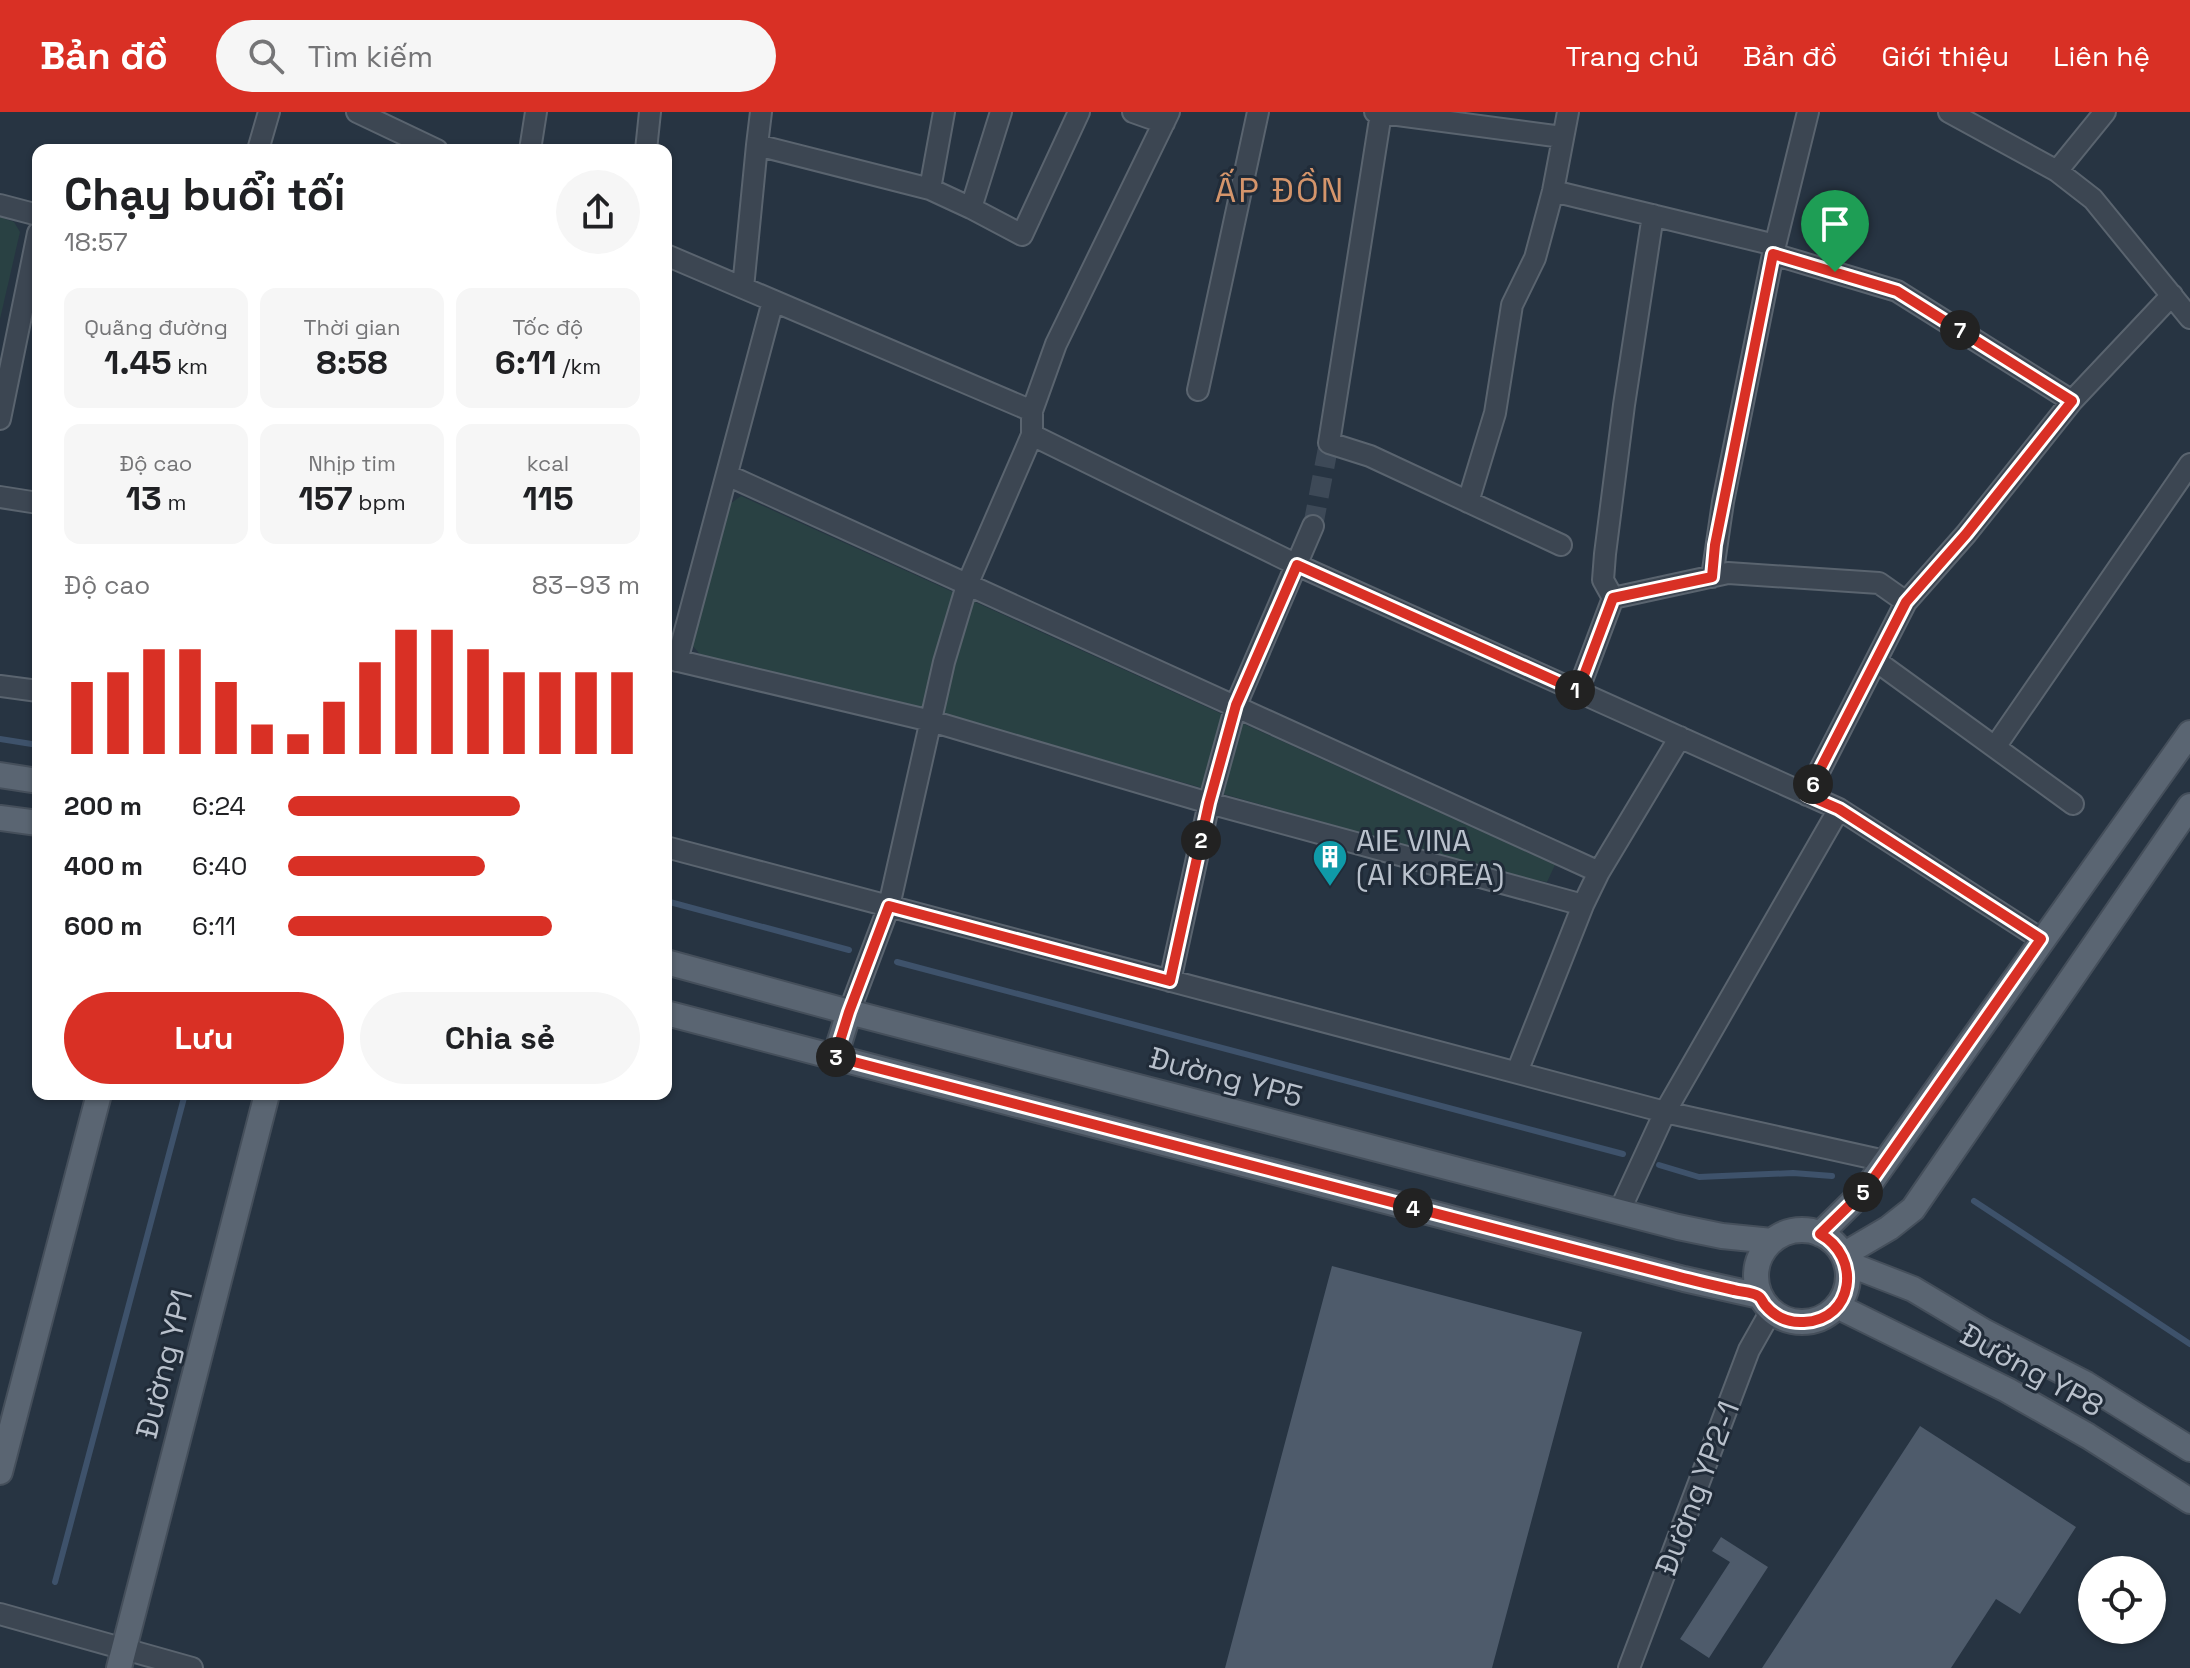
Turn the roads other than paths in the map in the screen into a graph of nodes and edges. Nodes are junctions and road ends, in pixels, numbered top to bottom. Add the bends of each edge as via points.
1 (269, 112) edge
2 (357, 112) edge
3 (536, 112) edge
4 (650, 112) edge
5 (761, 112) edge
6 (944, 112) edge
7 (1001, 112) edge
8 (1079, 112) edge
9 (1133, 112) edge
10 (1258, 112) edge
11 (1375, 112) edge
12 (1568, 112) edge
13 (1808, 112) edge
14 (1949, 112) edge
15 (2105, 112) edge
16 (1381, 113) edge
17 (1167, 117) edge
18 (1562, 137) junction
19 (260, 144) edge
20 (424, 144) edge
21 (531, 144) edge
22 (647, 144) edge
23 (757, 145) junction
24 (2057, 171) junction
25 (930, 189) junction
26 (1553, 191) junction
27 (0, 205) edge
28 (971, 208) junction
29 (32, 213) edge
30 (1653, 215) junction
31 (1774, 250) junction
32 (672, 258) edge
33 (32, 262) edge
34 (743, 288) junction
35 (2172, 295) junction
36 (773, 301) junction
37 (2190, 318) edge
38 (1198, 390) dead end
39 (2072, 401) junction
40 (1032, 411) junction
41 (0, 419) edge
42 (1032, 435) junction
43 (2190, 464) edge
44 (727, 475) junction
45 (0, 497) edge
46 (32, 502) edge
47 (1468, 502) junction
48 (1313, 526) tunnel mouth
49 (1561, 545) dead end
50 (1297, 565) junction
51 (1712, 577) junction
52 (967, 585) junction
53 (1613, 598) junction
54 (1906, 602) junction
55 (672, 660) edge
56 (1876, 661) junction
57 (0, 686) edge
58 (32, 690) edge
59 (1578, 691) junction
60 (1236, 705) junction
61 (931, 721) junction
62 (2190, 733) edge
63 (1680, 737) junction
64 (1995, 747) junction
65 (0, 775) edge
66 (32, 780) edge
67 (1807, 795) junction
68 (1209, 803) junction
69 (2073, 804) dead end
70 (2190, 806) edge
71 (1839, 809) junction
72 (0, 818) edge
73 (32, 822) edge
74 (672, 849) edge
75 (1599, 872) junction
76 (1583, 905) junction
77 (889, 906) junction
78 (2041, 939) junction
79 (672, 964) edge
80 (1170, 981) junction
81 (849, 1012) junction
82 (672, 1015) edge
83 (835, 1057) junction
84 (1517, 1072) junction
85 (97, 1100) edge
86 (265, 1100) edge
87 (1665, 1112) junction
88 (1885, 1161) junction
89 (1619, 1212) junction
90 (1820, 1234) junction
91 (1772, 1241) junction
92 (1844, 1259) junction
93 (1765, 1303) junction
94 (1837, 1306) junction
95 (2190, 1449) edge
96 (0, 1472) edge
97 (2190, 1501) edge
98 (0, 1614) edge
99 (121, 1659) edge
100 (192, 1668) edge
101 (1629, 1668) edge

1 - 19 street
2 - 20 street
3 - 21 street
4 - 22 street
5 - 23 street
6 - 25 street
7 - 28 street
8 - 28 street via 1022,235
9 - 17 street
10 - 38 street
11 - 16 street
12 - 18 street
13 - 31 street
14 - 24 street
15 - 24 street
16 - 18 street
16 - 47 street via 1329,443 1370,456
17 - 40 street via 1056,344
18 - 26 street
23 - 25 street
23 - 34 street
24 - 35 street via 2093,199
25 - 28 street
26 - 30 street
26 - 47 street via 1535,258 1512,305 1495,413
27 - 29 street
30 - 31 street
30 - 53 street via 1605,554 1603,580
31 - 39 street via 1897,291
31 - 51 street
32 - 34 street
33 - 41 street
34 - 36 street
35 - 37 street
35 - 39 street
36 - 40 street
36 - 44 street
39 - 54 street
40 - 42 street
42 - 50 street
42 - 52 street
43 - 64 street
44 - 52 street
44 - 55 street
45 - 46 street
47 - 49 street
48 - 50 street
50 - 59 street
50 - 60 street
51 - 53 street
51 - 54 street via 1728,573 1879,583
52 - 60 street
52 - 61 street
53 - 59 street
54 - 56 street
55 - 61 street
56 - 64 street
56 - 67 street
57 - 58 street
59 - 63 street
60 - 68 street
60 - 75 street
61 - 68 street
61 - 77 street
62 - 78 main road
63 - 67 street
63 - 75 street
64 - 69 street
65 - 66 main road
67 - 71 street
68 - 76 street
68 - 80 street
70 - 92 main road via 1913,1209
71 - 78 street
71 - 87 street
72 - 73 main road
74 - 77 street
75 - 76 street
76 - 84 street
77 - 80 street
77 - 81 street
78 - 88 main road
79 - 81 main road, Đường YP5
80 - 84 street
81 - 83 main road
81 - 89 main road, Đường YP5
82 - 83 main road
83 - 93 main road
84 - 87 street
85 - 96 main road
86 - 99 main road, Đường YP1
87 - 88 street
87 - 89 street
88 - 90 main road via 1856,1200
89 - 91 main road, Đường YP5 via 1712,1235
90 - 91 main road via 1797,1230
90 - 92 main road
91 - 93 main road via 1755,1277
92 - 94 main road via 1846,1288
92 - 95 main road, Đường YP8 via 1913,1289
93 - 94 main road via 1784,1319 1806,1322
93 - 101 street, Đường YP2-1
94 - 97 main road, Đường YP8 via 2007,1390
98 - 99 street
99 - 100 street

